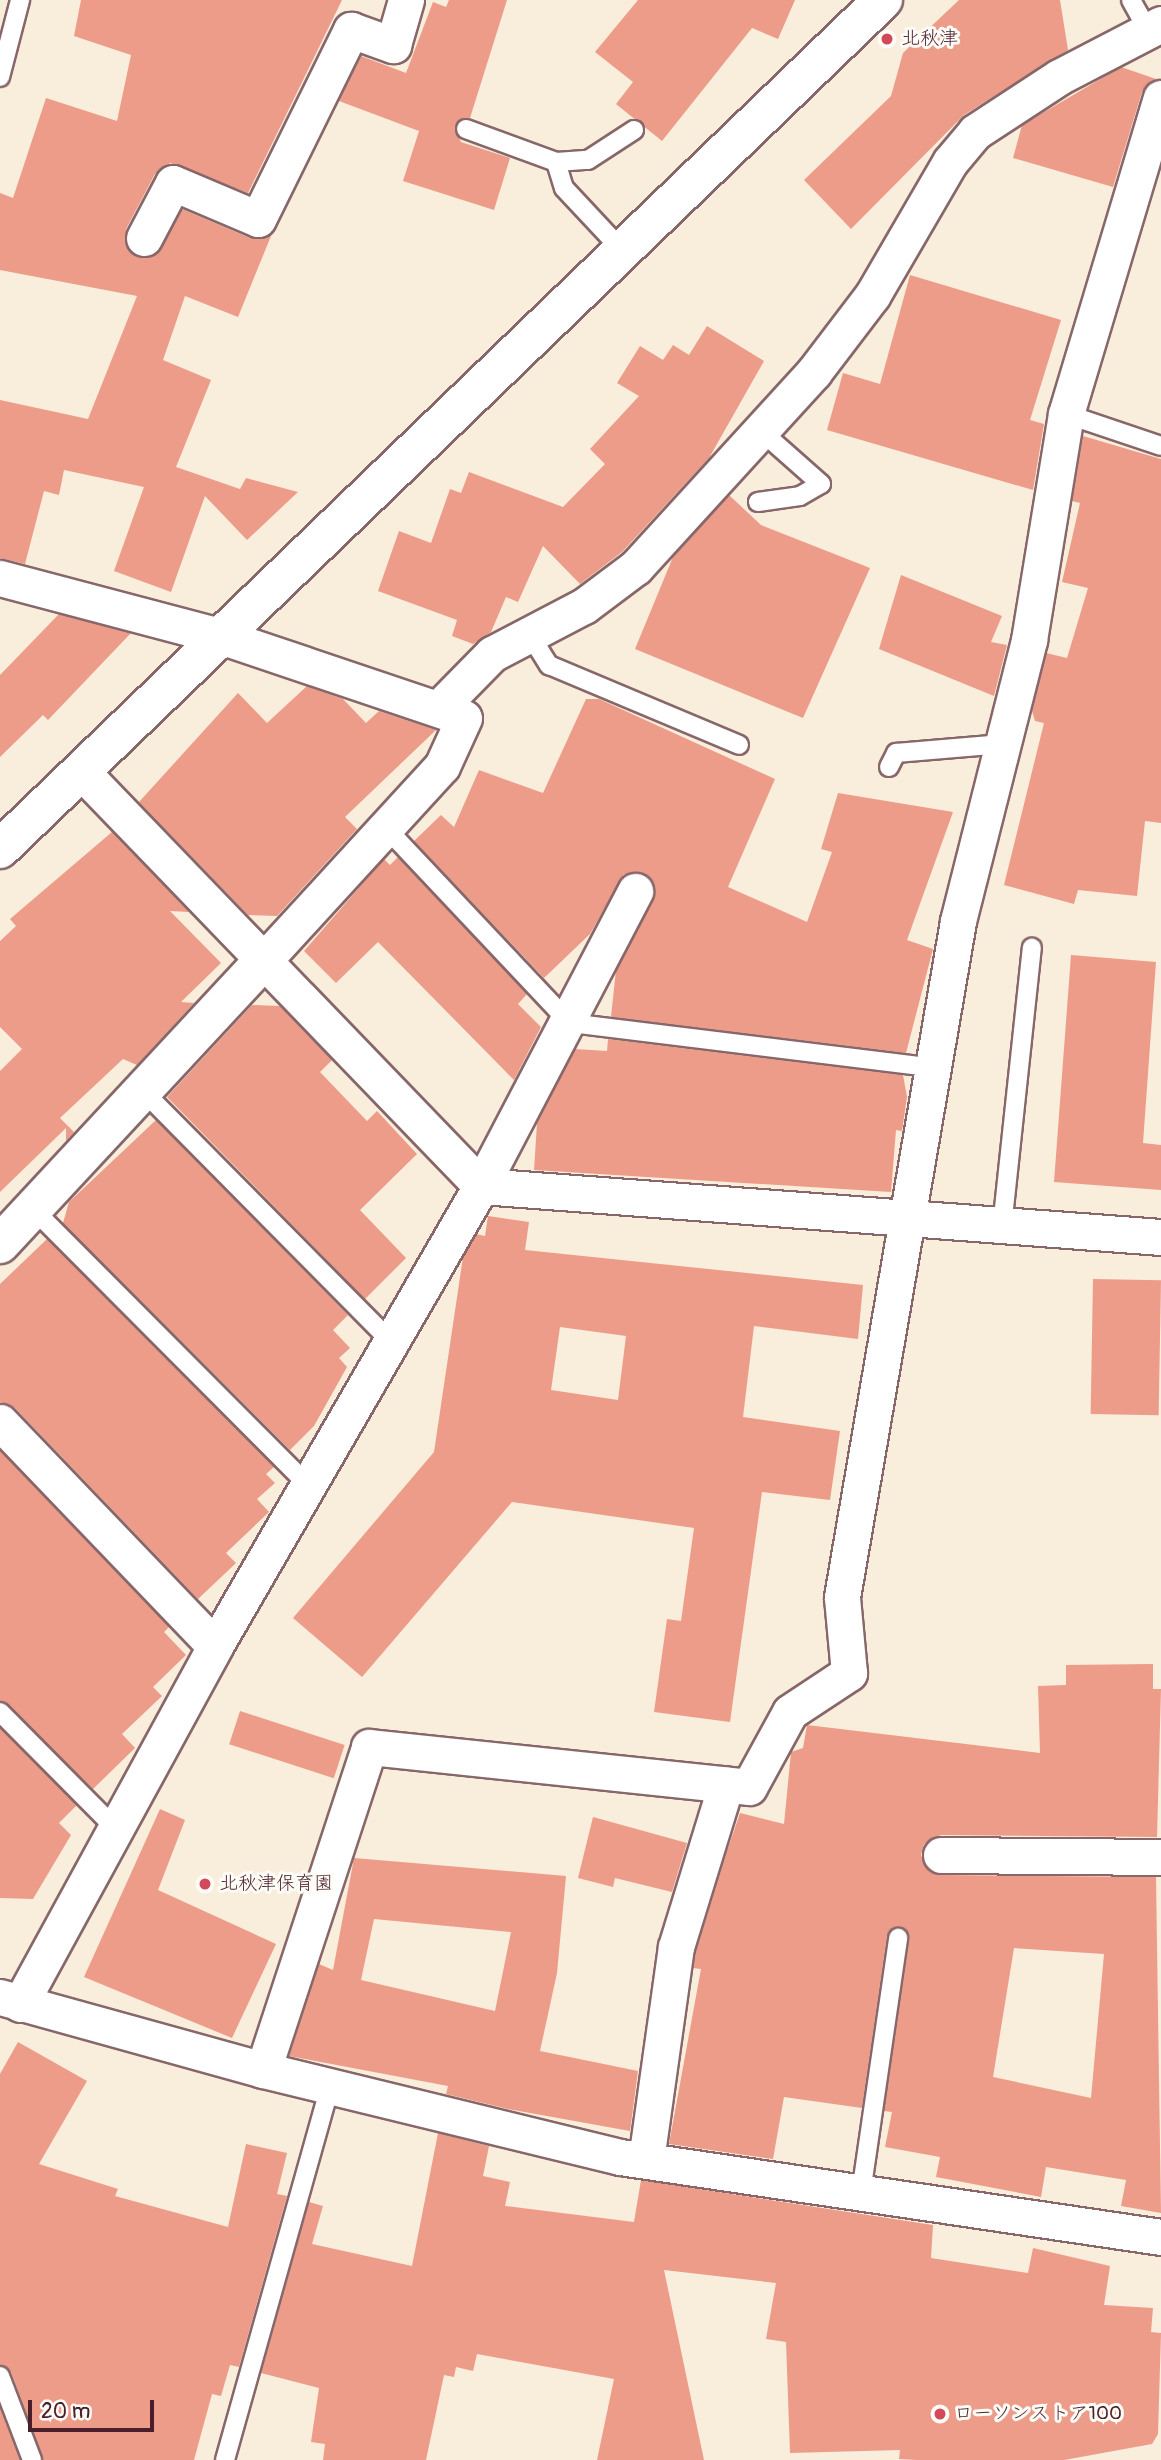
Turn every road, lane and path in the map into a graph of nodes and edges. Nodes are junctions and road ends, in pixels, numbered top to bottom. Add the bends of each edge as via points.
1 (20, 0) edge
2 (406, 0) edge
3 (883, 0) edge
4 (1146, 18) edge
5 (0, 77) edge
6 (1161, 98) edge
7 (466, 129) dead end
8 (634, 130) dead end
9 (556, 162) junction
10 (144, 238) dead end
11 (622, 250) junction
12 (1066, 414) junction
13 (761, 431) junction
14 (1161, 446) edge
15 (758, 502) dead end
16 (0, 578) edge
17 (530, 635) junction
18 (220, 636) junction
19 (439, 708) junction
20 (1003, 744) junction
21 (739, 745) dead end
22 (889, 767) dead end
23 (81, 771) junction
24 (386, 828) junction
25 (0, 849) edge
26 (635, 891) dead end
27 (1032, 948) dead end
28 (264, 960) junction
29 (570, 1023) junction
30 (930, 1067) junction
31 (143, 1091) junction
32 (481, 1186) junction
33 (33, 1209) junction
34 (907, 1221) junction
35 (1002, 1227) junction
36 (1161, 1237) edge
37 (0, 1244) edge
38 (391, 1342) junction
39 (0, 1422) edge
40 (308, 1485) junction
41 (215, 1646) junction
42 (0, 1712) edge
43 (726, 1784) junction
44 (115, 1828) junction
45 (941, 1855) dead end
46 (1161, 1857) edge
47 (898, 1938) dead end
48 (7, 1995) edge
49 (263, 2070) junction
50 (330, 2086) junction
51 (646, 2160) junction
52 (861, 2193) junction
53 (1161, 2236) edge
54 (0, 2376) edge
55 (32, 2460) edge
56 (225, 2460) edge

1 - 5 lane
2 - 10 street via 393,45 351,30 258,219 173,183
3 - 11 street
4 - 13 street via 975,132 950,162 872,296
6 - 12 street
7 - 9 lane
8 - 9 lane via 588,160
9 - 11 lane via 564,188
11 - 18 street
12 - 14 lane
12 - 20 street via 1029,640
13 - 15 lane via 821,484 800,496
13 - 17 street via 636,567
16 - 18 street
17 - 19 street via 492,654
17 - 21 lane via 549,666
18 - 19 street
18 - 23 street
19 - 24 street via 464,718 442,766
20 - 22 lane via 896,753
20 - 30 street
23 - 25 street
23 - 28 street
24 - 28 street
24 - 29 lane
26 - 29 street
27 - 35 lane
28 - 31 street
28 - 32 street
29 - 30 lane
29 - 32 street
30 - 34 street
31 - 33 street
31 - 38 lane
32 - 34 street
32 - 38 street
33 - 37 street
33 - 40 lane
34 - 35 street
34 - 43 street via 842,1597 849,1674 790,1712 749,1787
35 - 36 street
38 - 40 street
39 - 41 street
40 - 41 street
41 - 44 street
42 - 44 lane
43 - 49 street via 369,1747
43 - 51 street via 676,1947
44 - 48 street
45 - 46 street
47 - 52 lane
48 - 49 street
49 - 50 street
50 - 51 street
50 - 56 lane
51 - 52 street
52 - 53 street
54 - 55 lane

